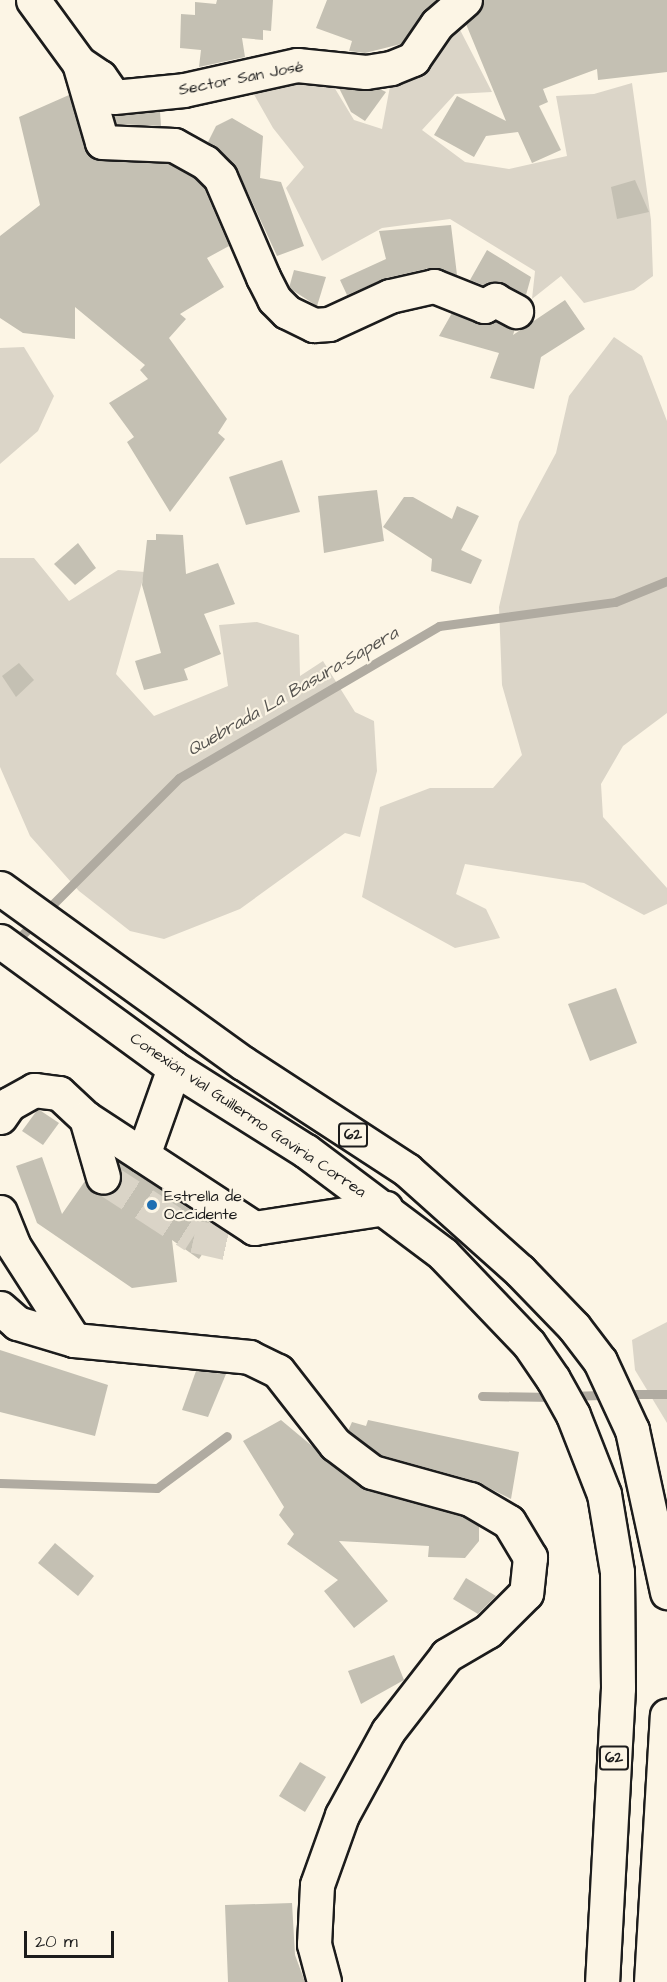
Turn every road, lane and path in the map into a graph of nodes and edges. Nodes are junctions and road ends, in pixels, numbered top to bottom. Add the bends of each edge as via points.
1 (33, 0) edge
2 (465, 0) edge
3 (79, 63) junction
4 (516, 311) dead end
5 (0, 888) edge
6 (0, 941) edge
7 (174, 1068) junction
8 (0, 1117) edge
9 (86, 1118) junction
10 (143, 1155) junction
11 (103, 1177) tunnel mouth
12 (385, 1208) junction
13 (0, 1212) edge
14 (0, 1308) edge
15 (74, 1340) junction
16 (667, 1592) edge
17 (667, 1715) edge
18 (324, 1982) edge
19 (602, 1982) edge
20 (651, 1982) edge

1 - 3 main road, Sector San José
2 - 3 main road, Sector San José via 437,24 413,59 366,72 297,65 184,90 114,97 100,77
3 - 4 main road via 102,142 174,145 205,162 220,177 266,284 287,312 315,325 329,324 363,305 434,286 484,306 495,300
5 - 16 main road, 62 via 110,970 407,1170 520,1271 574,1327 600,1361 632,1430 656,1526
6 - 7 main road, Conexión vial Guillermo Gaviria Correa / 62
7 - 10 main road
7 - 12 main road, Conexión vial Guillermo Gaviria Correa / 62 via 306,1150
8 - 9 main road via 9,1104 34,1090 59,1093
9 - 10 main road
9 - 11 main road
10 - 12 main road via 245,1236
12 - 19 main road, Conexión vial Guillermo Gaviria Correa / 62 via 443,1254 530,1344 578,1425 614,1534 618,1688
13 - 15 main road via 13,1245
14 - 15 main road via 17,1323
15 - 18 main road via 249,1357 278,1371 335,1444 372,1472 470,1498 509,1522 530,1557 526,1593 488,1631 447,1655 388,1731 342,1815 317,1885 314,1944
17 - 20 main road

